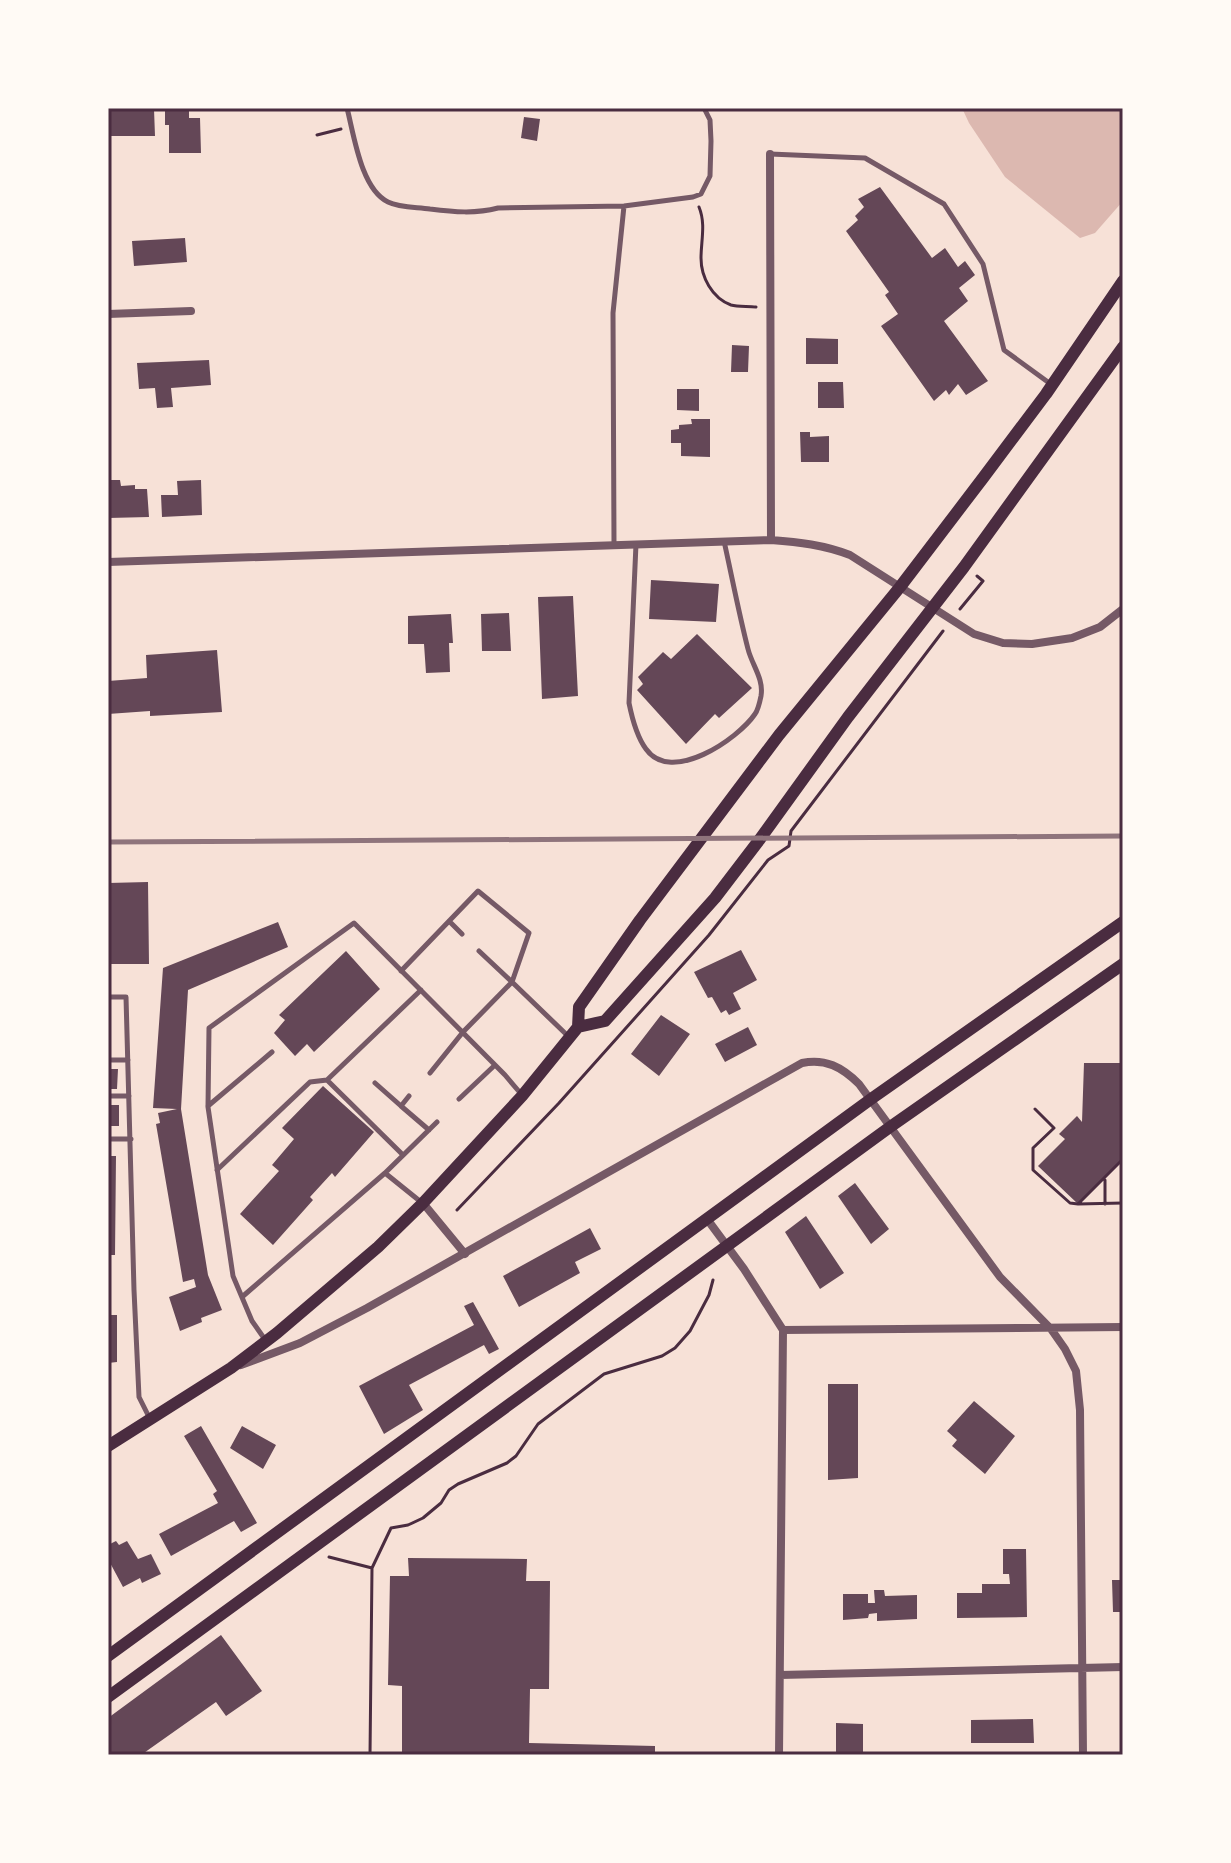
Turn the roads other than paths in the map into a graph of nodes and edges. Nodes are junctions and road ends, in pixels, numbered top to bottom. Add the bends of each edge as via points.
1 (347, 108) edge
2 (704, 108) edge
3 (770, 154) joint
4 (624, 206) junction
5 (1123, 281) edge
6 (191, 311) dead end
7 (108, 314) edge
8 (1123, 347) edge
9 (1052, 385) junction
10 (771, 540) junction
11 (724, 541) junction
12 (636, 543) junction
13 (614, 544) junction
14 (108, 562) edge
15 (900, 587) junction
16 (932, 607) junction
17 (1123, 609) edge
18 (449, 921) junction
19 (1123, 922) edge
20 (462, 934) dead end
21 (479, 951) dead end
22 (1123, 964) edge
23 (401, 971) junction
24 (512, 982) junction
25 (421, 990) junction
26 (108, 997) edge
27 (463, 1032) junction
28 (574, 1032) junction
29 (272, 1052) dead end
30 (108, 1060) edge
31 (128, 1060) junction
32 (495, 1065) junction
33 (430, 1073) dead end
34 (327, 1080) junction
35 (375, 1083) dead end
36 (108, 1096) edge
37 (129, 1096) junction
38 (409, 1096) dead end
39 (522, 1096) junction
40 (459, 1099) dead end
41 (871, 1099) junction
42 (401, 1106) junction
43 (208, 1107) junction
44 (437, 1122) dead end
45 (890, 1127) junction
46 (429, 1130) junction
47 (108, 1139) edge
48 (131, 1139) junction
49 (403, 1155) junction
50 (216, 1170) junction
51 (385, 1173) junction
52 (423, 1203) junction
53 (707, 1219) junction
54 (726, 1245) junction
55 (465, 1254) junction
56 (242, 1297) junction
57 (1123, 1327) edge
58 (1051, 1329) junction
59 (783, 1330) junction
60 (266, 1341) junction
61 (231, 1368) junction
62 (150, 1420) junction
63 (108, 1446) edge
64 (108, 1656) edge
65 (1123, 1667) edge
66 (1084, 1668) junction
67 (780, 1675) junction
68 (108, 1697) edge
69 (779, 1755) edge
70 (1083, 1755) edge

1 - 4 lane via 363,168 374,192 390,203 480,212
2 - 4 lane via 710,120 710,176 701,194
3 - 9 lane via 865,158 944,204 983,264 1004,350
3 - 10 street
4 - 13 lane via 613,313
5 - 9 main road
6 - 7 street
8 - 16 main road
9 - 15 main road
10 - 11 street
10 - 15 street via 806,542 850,555
11 - 12 street
11 - 12 lane via 761,695 756,713 726,743 672,763 646,750 629,703
12 - 13 street
13 - 14 street
15 - 16 street
15 - 28 main road via 779,735 640,920 579,1007
16 - 17 street via 989,640 1032,644 1088,633
16 - 28 main road via 715,898 605,1021
18 - 20 lane
18 - 23 lane
18 - 24 lane via 478,891 529,933
19 - 41 main road
21 - 24 lane
22 - 45 main road
23 - 25 lane
23 - 43 lane via 354,923 344,929 209,1028
24 - 27 lane
24 - 28 lane
25 - 27 lane
25 - 34 lane
26 - 31 lane via 126,997
27 - 32 lane
27 - 33 lane
28 - 39 main road
29 - 43 lane
30 - 31 lane
31 - 37 lane
32 - 39 lane
32 - 40 lane
34 - 49 lane
34 - 50 lane via 310,1082
35 - 42 lane
36 - 37 lane
37 - 48 lane
38 - 42 lane
39 - 52 main road
41 - 45 street
41 - 53 main road
41 - 55 street via 838,1067 802,1063
42 - 46 lane
43 - 50 lane
44 - 46 lane
45 - 54 main road
45 - 58 street via 1000,1277
46 - 49 lane
47 - 48 lane
48 - 62 lane via 139,1397
49 - 51 lane
50 - 56 lane via 233,1276
51 - 52 lane
51 - 56 lane
52 - 55 street
52 - 60 main road
53 - 54 street
53 - 64 main road
54 - 59 street
54 - 68 main road
55 - 61 street via 300,1343
56 - 60 lane
57 - 58 street
58 - 59 street
58 - 66 street via 1076,1371 1080,1410
59 - 67 street
60 - 61 main road
61 - 62 main road
62 - 63 main road
65 - 66 street
66 - 67 street
66 - 70 street
67 - 69 street

